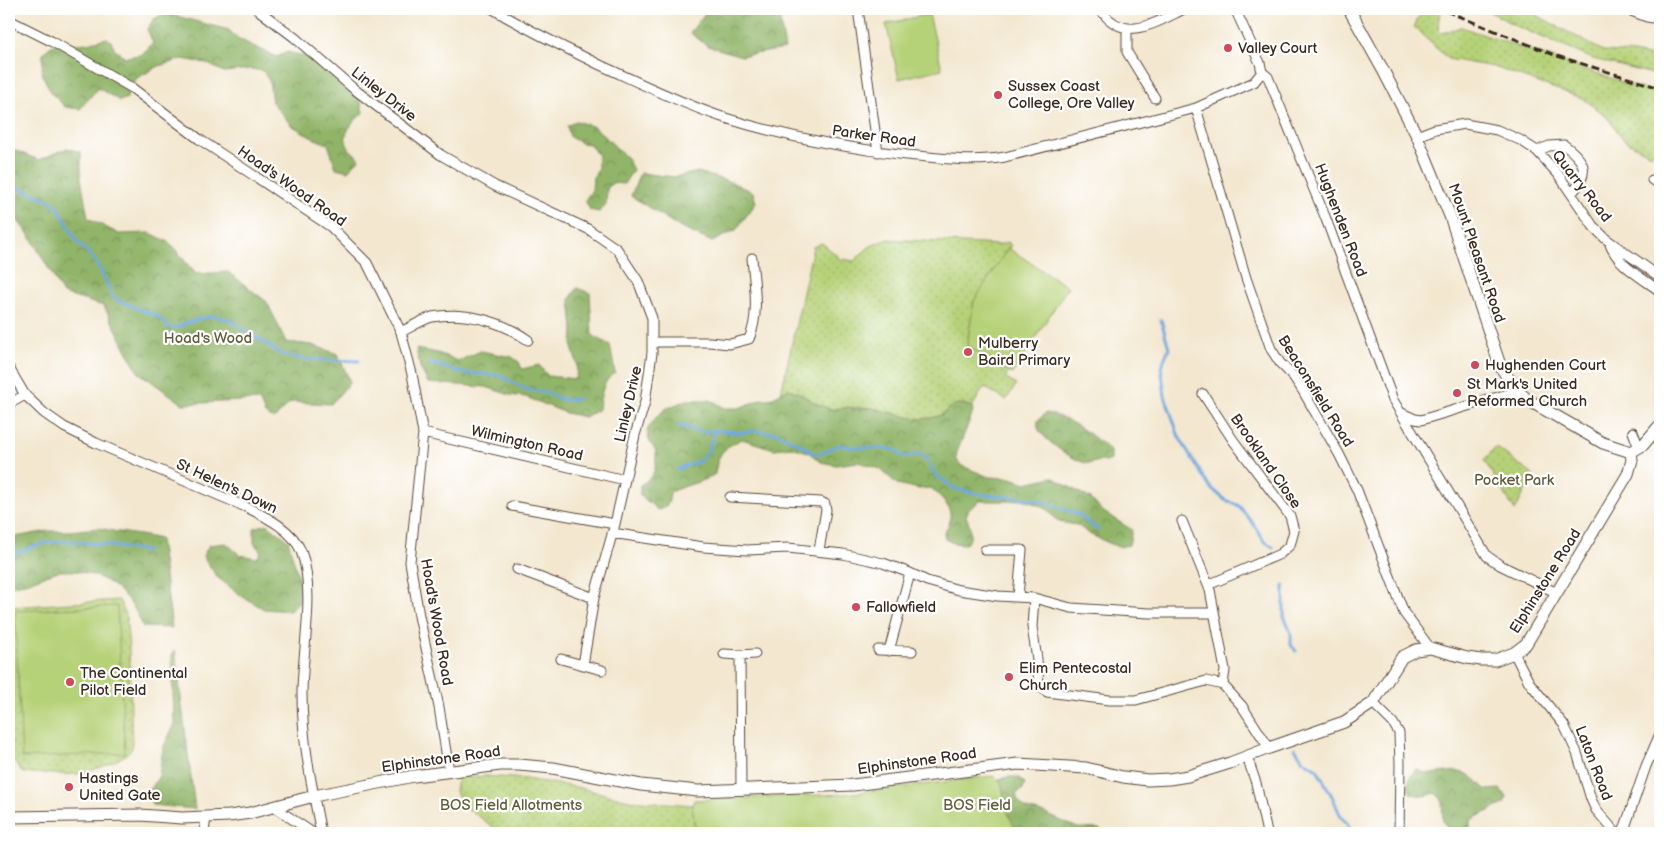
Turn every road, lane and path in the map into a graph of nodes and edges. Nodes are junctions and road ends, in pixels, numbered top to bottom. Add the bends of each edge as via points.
1 (257, 9) edge
2 (493, 9) edge
3 (858, 9) edge
4 (1100, 9) edge
5 (1184, 9) edge
6 (1235, 9) edge
7 (1349, 9) edge
8 (1626, 9) edge
9 (9, 20) edge
10 (1660, 20) edge
11 (1127, 28) junction
12 (1262, 72) junction
13 (1155, 98) dead end
14 (1196, 108) junction
15 (1418, 136) junction
16 (1537, 151) junction
17 (878, 152) junction
18 (1572, 193) junction
19 (1609, 241) junction
20 (752, 258) dead end
21 (1660, 277) edge
22 (1660, 291) edge
23 (401, 332) junction
24 (528, 340) dead end
25 (652, 342) junction
26 (9, 368) edge
27 (1518, 391) junction
28 (1203, 394) dead end
29 (25, 395) junction
30 (9, 404) edge
31 (1401, 412) junction
32 (1421, 420) junction
33 (1660, 425) edge
34 (1633, 432) dead end
35 (422, 433) junction
36 (1419, 442) junction
37 (1635, 450) junction
38 (625, 480) junction
39 (730, 497) dead end
40 (512, 506) dead end
41 (1182, 521) dead end
42 (614, 529) junction
43 (819, 550) junction
44 (985, 550) dead end
45 (517, 569) dead end
46 (910, 572) junction
47 (1208, 585) junction
48 (1557, 593) junction
49 (1018, 597) junction
50 (594, 598) junction
51 (1034, 598) junction
52 (1214, 613) junction
53 (1430, 648) junction
54 (878, 650) dead end
55 (889, 650) junction
56 (912, 650) dead end
57 (1514, 653) junction
58 (724, 654) dead end
59 (755, 654) dead end
60 (740, 655) junction
61 (561, 659) dead end
62 (583, 664) junction
63 (602, 670) dead end
64 (1223, 685) junction
65 (1373, 703) junction
66 (1660, 734) edge
67 (1269, 748) junction
68 (1247, 757) junction
69 (449, 771) junction
70 (741, 790) junction
71 (314, 796) junction
72 (274, 807) junction
73 (9, 817) edge
74 (206, 817) junction
75 (204, 833) edge
76 (313, 833) edge
77 (321, 833) edge
78 (1267, 833) edge
79 (1399, 833) edge
80 (1616, 833) edge
81 (1623, 833) edge

1 - 25 street, Linley Drive via 441,155 495,186 588,229 617,249 638,281 652,318
2 - 17 street, Parker Road via 547,39 676,100 776,132
3 - 17 street
4 - 11 street via 1110,20
5 - 11 street via 1148,26
6 - 12 street, Hughenden Road
7 - 15 street, Mount Pleasant Road
8 - 10 street
9 - 23 street, Hoad's Wood Road via 132,88 199,139 331,227 367,263
11 - 13 street via 1127,52
12 - 14 street, Parker Road via 1254,82
12 - 31 street, Hughenden Road via 1268,77 1304,162 1393,400
14 - 17 street, Parker Road via 994,159 952,160
14 - 53 street, Beaconsfield Road via 1246,278 1271,349 1303,391 1339,454 1357,490 1404,613
15 - 16 street, Quarry Road via 1435,129 1465,124 1497,130
15 - 27 street, Mount Pleasant Road via 1450,216 1501,368
16 - 18 street, Quarry Road
16 - 18 street via 1564,145 1575,153 1583,164 1584,173 1582,182
18 - 19 street, Quarry Road via 1593,226
19 - 21 street, Quarry Road
19 - 22 street via 1618,260
20 - 25 street via 755,315 749,339 730,344
23 - 24 street via 431,318 457,314 514,330
23 - 35 street, Hoad's Wood Road
25 - 38 street, Linley Drive via 645,402
26 - 29 street, St Helen's Down
27 - 32 street
27 - 37 street, Mount Pleasant Road via 1603,443
28 - 47 street, Brookland Close via 1290,516 1294,531 1290,545 1280,554
29 - 30 street
29 - 71 street, St Helen's Down via 64,427 246,506 290,535 300,550 306,570 302,694 304,736
31 - 32 street
31 - 36 street, Hughenden Road
32 - 36 street via 1417,426
33 - 37 street
34 - 37 street
35 - 38 street, Wilmington Road
35 - 69 street, Hoad's Wood Road via 410,562
36 - 48 street, Hughenden Road via 1487,556
37 - 48 street, Elphinstone Road via 1628,474
38 - 42 street, Linley Drive
39 - 43 street via 825,504
40 - 42 street
41 - 47 street
42 - 43 street via 702,547
42 - 50 street, Linley Drive
43 - 46 street
44 - 49 street via 1022,550
45 - 50 street
46 - 49 street via 927,581 959,590
46 - 55 street
47 - 52 street
48 - 57 street, Elphinstone Road via 1526,644
49 - 51 street
50 - 62 street, Linley Drive
51 - 52 street via 1071,608
51 - 64 street via 1032,628 1039,686 1047,692 1136,700 1206,681
52 - 64 street via 1225,670
53 - 57 street, Elphinstone Road via 1481,660 1495,660
53 - 65 street, Elphinstone Road via 1402,657
54 - 55 street
55 - 56 street
57 - 80 street, Laton Road via 1529,682 1564,725 1596,810
58 - 60 street
59 - 60 street
60 - 70 street
61 - 62 street
62 - 63 street
64 - 67 street via 1242,706
65 - 67 street, Elphinstone Road via 1344,722
65 - 79 street via 1399,733
66 - 81 street
67 - 68 street, Elphinstone Road
68 - 70 street, Elphinstone Road via 1170,779 1148,780 1086,768 1018,764 853,785
68 - 78 street
69 - 70 street, Elphinstone Road via 519,765 667,788
69 - 71 street, Elphinstone Road
71 - 72 street, Elphinstone Road
71 - 77 street, St Helen's Down
72 - 74 street, Elphinstone Road
72 - 76 street
73 - 74 street, Elphinstone Road
74 - 75 street

